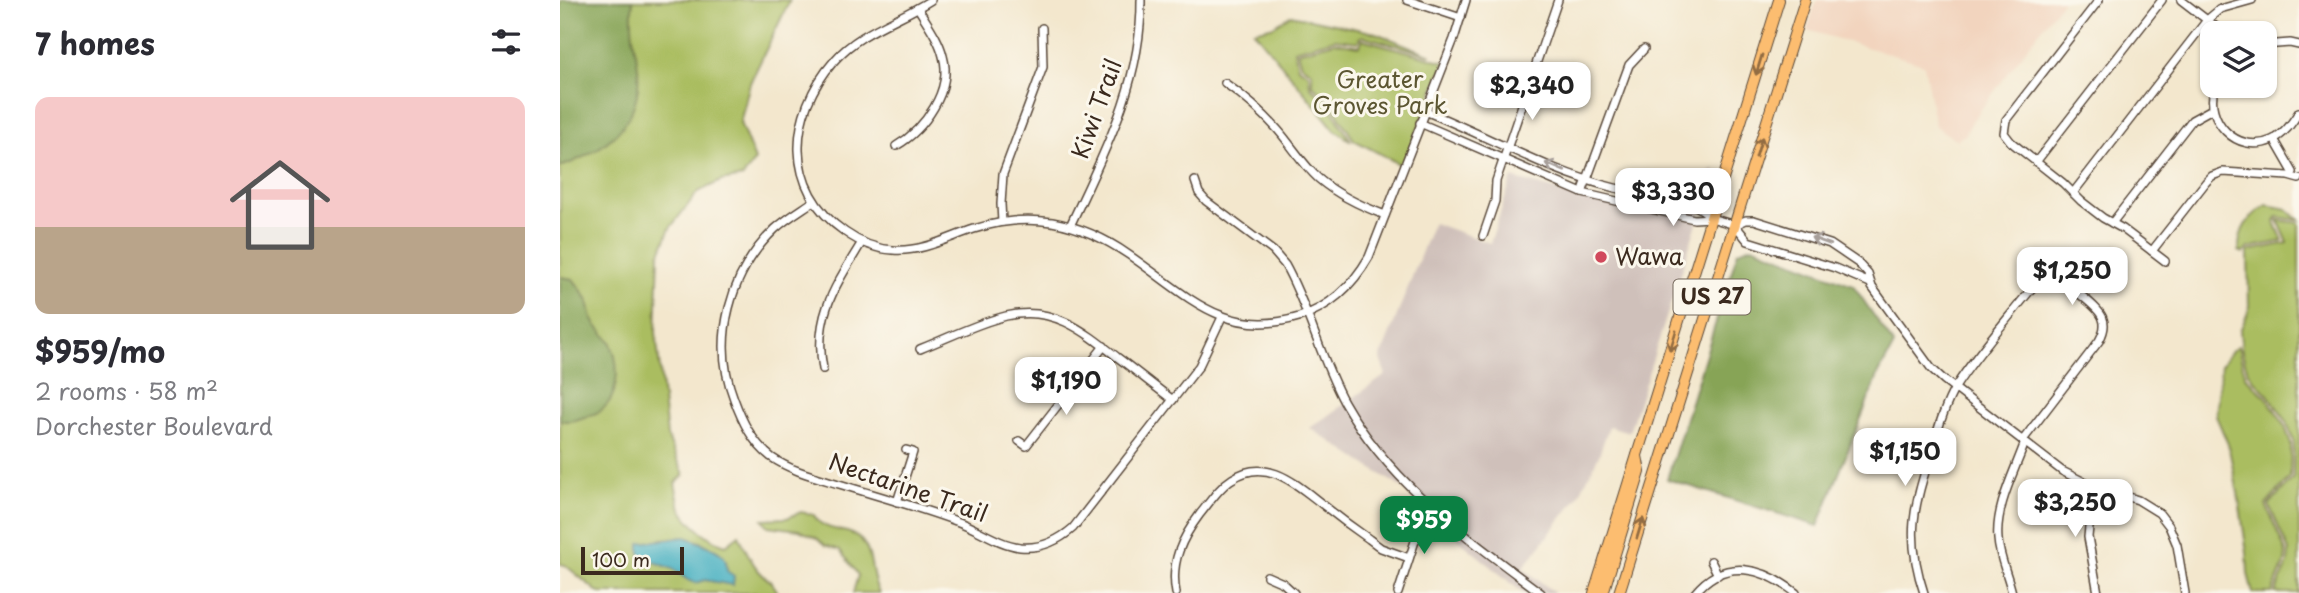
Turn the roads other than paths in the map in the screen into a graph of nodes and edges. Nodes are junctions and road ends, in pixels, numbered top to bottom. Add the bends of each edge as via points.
1 (931, 0) edge
2 (1141, 0) edge
3 (1407, 0) edge
4 (1466, 0) edge
5 (1558, 0) edge
6 (1779, 0) edge
7 (1805, 0) edge
8 (2099, 0) edge
9 (2162, 0) edge
10 (2181, 0) edge
11 (2252, 0) edge
12 (918, 8) junction
13 (1461, 18) junction
14 (2207, 20) junction
15 (1042, 28) dead end
16 (2297, 42) edge
17 (2277, 44) edge
18 (1644, 49) dead end
19 (1225, 83) dead end
20 (2212, 98) edge
21 (2212, 109) junction
22 (1425, 111) junction
23 (2299, 112) edge
24 (1420, 123) junction
25 (2274, 139) junction
26 (896, 146) dead end
27 (1508, 147) junction
28 (1503, 160) junction
29 (2036, 162) junction
30 (2299, 163) edge
31 (2295, 176) edge
32 (1587, 180) junction
33 (1195, 181) dead end
34 (1582, 193) junction
35 (2073, 193) junction
36 (814, 201) junction
37 (1385, 215) junction
38 (1711, 218) junction
39 (1002, 222) junction
40 (2112, 223) junction
41 (1735, 225) junction
42 (1070, 226) junction
43 (1483, 236) dead end
44 (862, 242) junction
45 (2152, 251) junction
46 (2165, 261) dead end
47 (1870, 284) junction
48 (1306, 315) junction
49 (1222, 317) junction
50 (1104, 346) junction
51 (920, 349) dead end
52 (823, 369) dead end
53 (1955, 389) junction
54 (1173, 400) junction
55 (1019, 441) dead end
56 (2024, 441) junction
57 (906, 450) dead end
58 (1637, 456) junction
59 (2099, 488) junction
60 (897, 502) junction
61 (1435, 512) junction
62 (1409, 558) junction
63 (1711, 561) dead end
64 (1718, 575) junction
65 (1267, 576) dead end
66 (1176, 593) edge
67 (1294, 593) edge
68 (1398, 593) edge
69 (1541, 593) edge
70 (1594, 593) edge
71 (1603, 593) edge
72 (1619, 593) edge
73 (1695, 593) edge
74 (1796, 593) edge
75 (1924, 593) edge
76 (2012, 593) edge
77 (2098, 593) edge
78 (2185, 593) edge

1 - 12 street
2 - 42 street, Kiwi Trail via 1139,46 1129,89
3 - 13 street
4 - 13 street
5 - 27 street
6 -> 38 highway, US 27
41 -> 7 highway, US 27
8 - 29 street via 2005,123 2008,139
9 - 29 street
10 - 14 street
11 - 14 street via 2220,9
12 - 26 street via 942,52 945,77 921,127
12 - 36 street via 847,48 816,86 800,126 798,150 803,179
13 - 22 street
14 - 35 street
15 - 39 street via 1040,77 1003,174
16 - 17 street
18 - 32 street via 1629,65
19 - 37 street via 1267,118 1321,181 1349,200
20 - 21 street
21 - 25 street via 2235,138 2251,144
21 - 40 street via 2192,120
22 - 24 street
22 - 27 street
23 - 25 street
24 - 28 street
24 - 37 street
25 - 31 street
27 - 28 street
32 -> 27 street
28 - 34 street
28 - 43 street
29 - 35 street
30 - 31 street
31 - 45 street via 2216,174
32 - 34 street
32 - 38 street via 1698,206
33 - 48 street via 1206,201 1281,260
34 - 38 street via 1694,219
35 - 40 street
36 - 44 street via 838,227
36 - 60 street, Nectarine Trail via 766,239 738,282 726,323 727,379 747,429 772,457 799,471
37 - 48 street via 1369,257 1352,282
38 - 41 street
38 -> 58 highway, US 27
39 - 42 street via 1040,220
39 - 44 street via 922,248 894,250
40 - 45 street
41 - 47 street via 1748,241
47 -> 41 street via 1866,270 1830,244 1754,220
72 -> 41 highway, US 27
42 - 49 street via 1115,245 1192,302
44 - 52 street via 824,313 819,341
45 - 46 street
47 - 53 street via 1931,368
48 - 49 street via 1266,323
48 - 61 street via 1338,391 1358,424 1385,462
49 - 54 street, Nectarine Trail via 1203,359
50 - 51 street via 1071,323 1033,313 1000,318
50 - 54 street
50 - 55 street via 1026,446
53 - 56 street
53 - 56 street via 2038,282 2051,279 2065,284 2097,309 2104,330
53 - 75 street via 1914,514 1913,545
54 - 60 street, Nectarine Trail via 1073,528 1050,543 1015,546
56 - 59 street via 2062,471
56 - 76 street via 1998,527 1998,546
57 - 60 street via 913,452
58 - 70 highway, US 27
58 - 71 highway via 1640,472
59 - 77 street via 2088,537
59 - 78 street via 2153,508 2169,526
61 - 62 street
61 - 69 street
62 - 66 street via 1368,540 1292,481 1255,470 1239,474 1223,486 1185,535 1175,564
62 - 68 street
63 - 64 street
64 - 73 street
64 - 74 street via 1754,570
65 - 67 street

